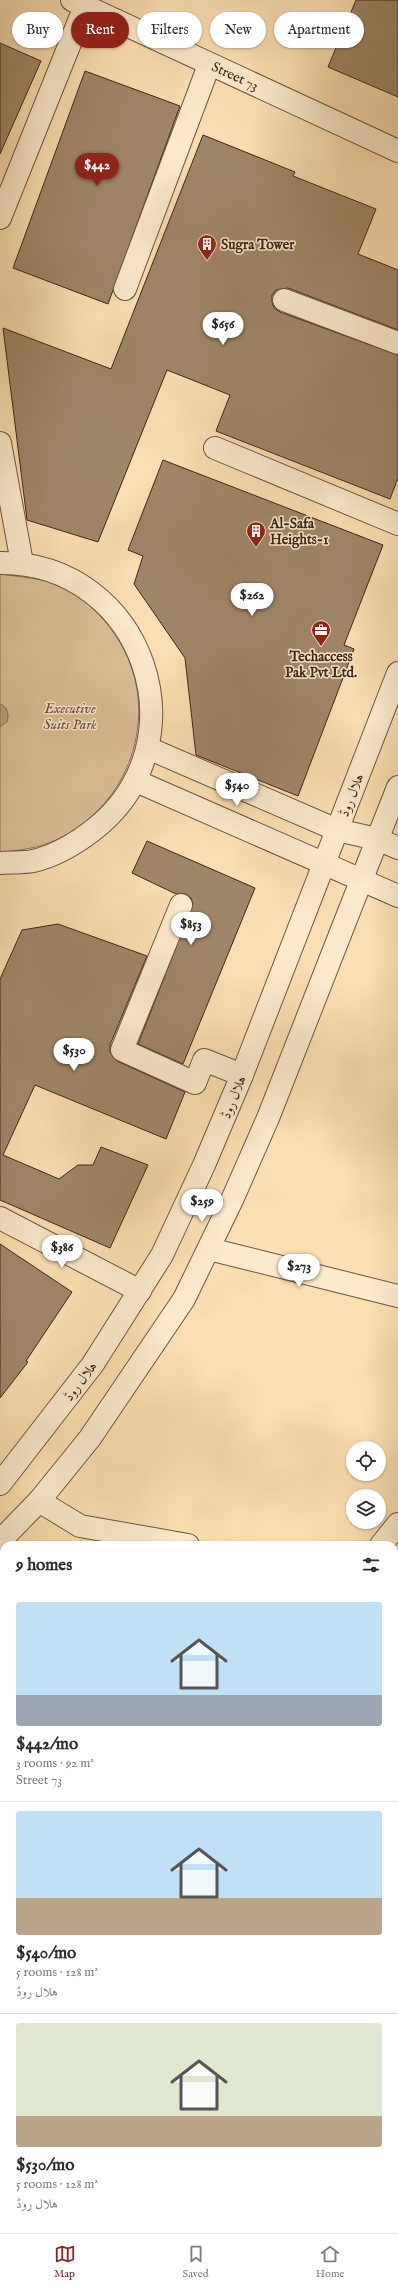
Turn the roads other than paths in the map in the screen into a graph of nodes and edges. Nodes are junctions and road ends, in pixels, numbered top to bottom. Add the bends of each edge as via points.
1 (78, 3) edge
2 (209, 65) junction
3 (398, 150) edge
4 (0, 218) edge
5 (125, 289) dead end
6 (284, 300) dead end
7 (398, 343) edge
8 (0, 443) edge
9 (215, 448) dead end
10 (398, 524) edge
11 (0, 563) edge
12 (22, 563) junction
13 (398, 673) edge
14 (148, 748) junction
15 (136, 781) junction
16 (398, 787) edge
17 (337, 830) junction
18 (377, 839) junction
19 (398, 848) edge
20 (0, 863) edge
21 (324, 864) junction
22 (361, 882) junction
23 (398, 896) edge
24 (181, 905) dead end
25 (242, 1075) junction
26 (0, 1218) edge
27 (209, 1248) junction
28 (140, 1291) junction
29 (398, 1296) edge
30 (0, 1484) edge
31 (40, 1501) junction
32 (398, 1524) edge
33 (0, 1541) edge
34 (165, 1541) edge
35 (384, 1541) edge

1 - 2 street, Street 73
1 - 4 street
2 - 3 street, Street 73
2 - 5 street
6 - 7 street
8 - 12 street
9 - 10 street
11 - 12 street
12 - 14 street via 54,571 92,592 123,623 143,662 152,705
13 - 17 street, ہلال روڈ
14 - 15 street
14 - 17 street
15 - 20 street via 110,818 75,845 33,861
15 - 21 street
16 - 18 street
17 - 18 street
17 - 21 street, ہلال روڈ
18 - 19 street
18 - 22 street
21 - 22 street
21 - 25 street, ہلال روڈ
22 - 23 street
22 - 27 street via 268,1118
24 - 25 street via 122,1050 195,1083 204,1060
25 - 28 street, ہلال روڈ via 162,1255
26 - 28 street
27 - 29 street
27 - 31 street via 184,1300 90,1438
28 - 30 street, ہلال روڈ via 93,1364
31 - 33 street
31 - 34 street via 80,1526
32 - 35 street

